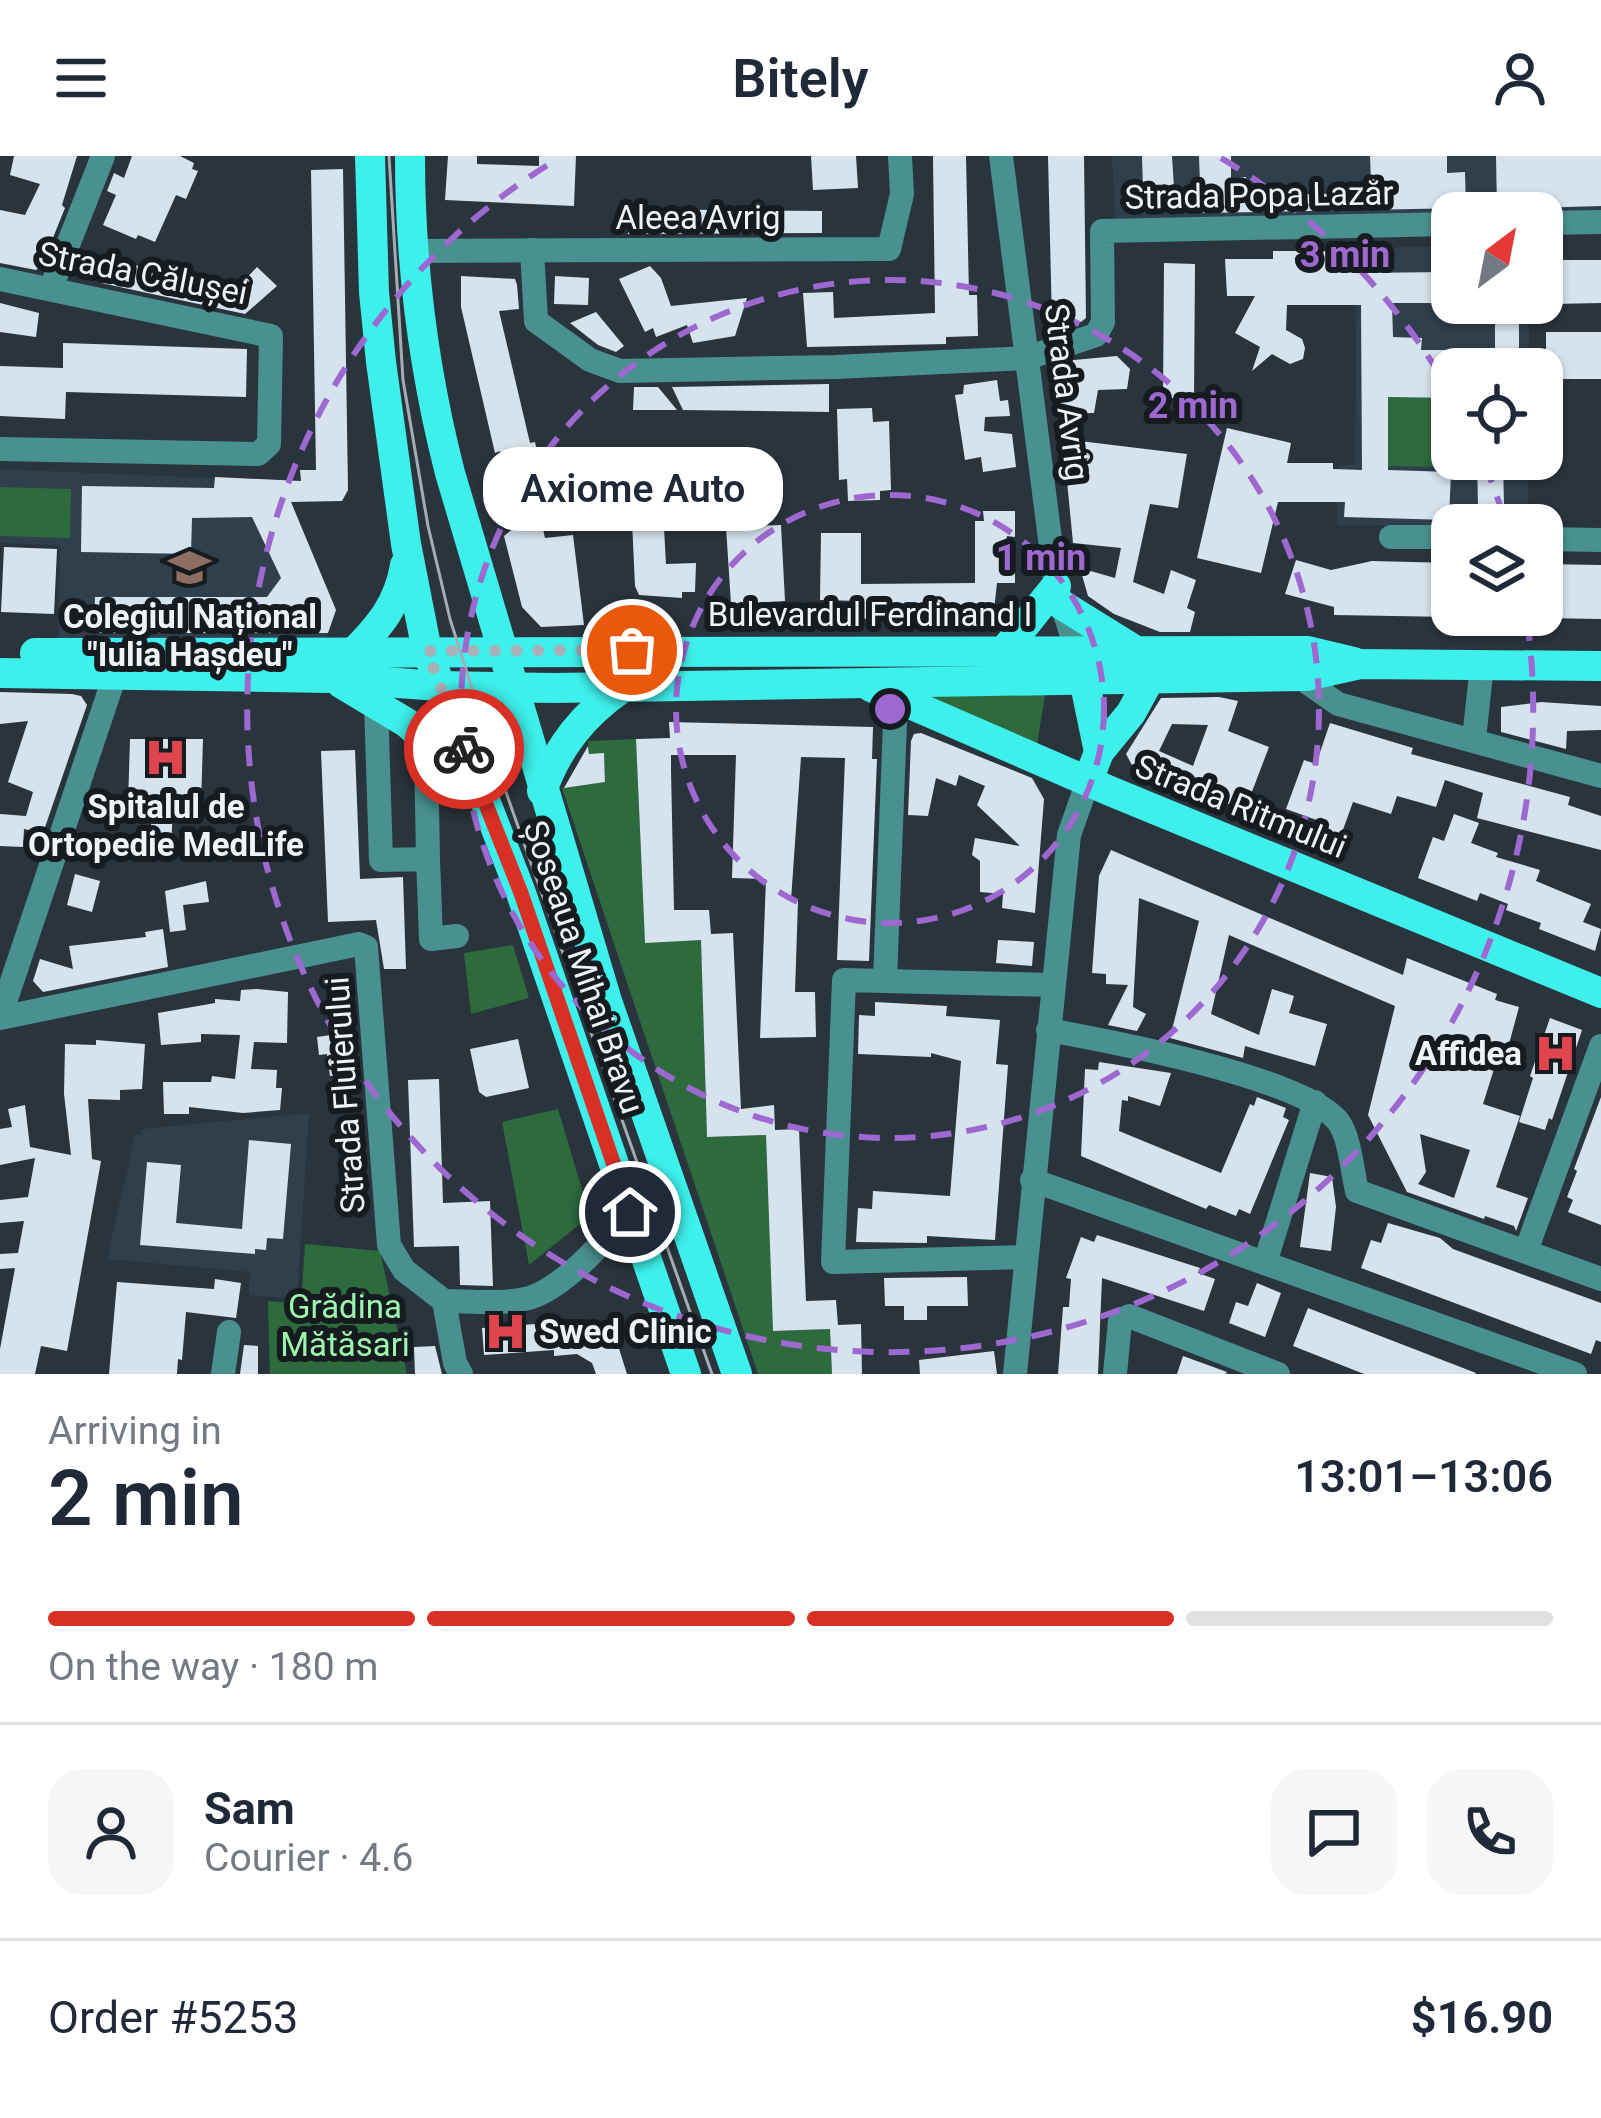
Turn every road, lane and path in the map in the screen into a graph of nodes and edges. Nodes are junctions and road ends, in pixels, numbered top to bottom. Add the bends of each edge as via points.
1 (103, 156) edge
2 (370, 156) edge
3 (410, 156) edge
4 (900, 156) edge
5 (1001, 156) edge
6 (1601, 222) edge
7 (1563, 223) edge
8 (1431, 224) edge
9 (532, 250) junction
10 (412, 251) junction
11 (0, 279) edge
12 (51, 288) junction
13 (1027, 358) junction
14 (0, 449) edge
15 (1391, 537) dead end
16 (1431, 538) edge
17 (1563, 539) edge
18 (1601, 540) edge
19 (406, 544) junction
20 (1059, 596) junction
21 (427, 651) junction
22 (502, 651) junction
23 (1004, 651) junction
24 (0, 652) edge
25 (1307, 664) junction
26 (1482, 664) junction
27 (1082, 666) junction
28 (1144, 666) junction
29 (341, 667) junction
30 (1601, 667) edge
31 (0, 673) edge
32 (116, 675) junction
33 (857, 681) junction
34 (439, 686) junction
35 (514, 688) junction
36 (622, 688) junction
37 (896, 697) junction
38 (376, 703) junction
39 (1474, 740) junction
40 (426, 750) dead end
41 (1099, 752) junction
42 (1601, 776) edge
43 (1088, 781) junction
44 (542, 791) junction
45 (483, 794) junction
46 (428, 860) junction
47 (457, 936) dead end
48 (885, 980) junction
49 (1053, 985) junction
50 (1601, 993) edge
51 (0, 1017) edge
52 (1048, 1030) junction
53 (1601, 1046) edge
54 (1315, 1102) junction
55 (1032, 1180) junction
56 (630, 1212) junction
57 (1526, 1251) junction
58 (1025, 1257) junction
59 (1265, 1262) junction
60 (1601, 1279) edge
61 (444, 1301) junction
62 (229, 1332) dead end
63 (1527, 1366) edge
64 (224, 1374) edge
65 (461, 1374) edge
66 (686, 1374) edge
67 (737, 1374) edge
68 (1015, 1374) edge
69 (1114, 1374) edge
70 (1278, 1374) edge
71 (1575, 1374) edge

1 - 12 street
2 - 19 main road, Șoseaua Mihai Bravu via 374,292
3 - 10 main road, Șoseaua Mihai Bravu
4 - 9 street, Aleea Avrig via 902,194 890,250
5 - 13 street, Strada Avrig
6 - 7 street
8 - 13 street, Strada Popa Lazăr via 1102,231 1101,330
9 - 10 street, Aleea Avrig
9 - 13 street via 536,320 590,360 620,370
10 - 22 main road, Șoseaua Mihai Bravu via 436,420
11 - 12 street, Strada Călușei
12 - 14 street, Strada Călușei via 271,336 269,444 258,454
13 - 20 street, Strada Avrig
15 - 16 street
17 - 18 street
19 - 21 main road, Șoseaua Mihai Bravu
19 - 29 main road via 396,601
20 - 23 main road
20 - 27 street, Strada Avrig
20 - 28 main road
21 - 22 main road, Bulevardul Ferdinand I
21 - 29 main road, Bulevardul Ferdinand I
21 - 34 main road, Șoseaua Mihai Bravu
22 - 23 main road, Bulevardul Ferdinand I
22 - 35 main road, Șoseaua Mihai Bravu
23 - 27 main road, Bulevardul Ferdinand I
24 - 29 main road, Bulevardul Ferdinand I via 285,654
25 - 26 main road, Bulevardul Ferdinand I
25 - 28 main road, Bulevardul Ferdinand I
25 - 39 street via 1314,690 1338,704
26 - 30 main road, Bulevardul Ferdinand I
26 - 39 street
27 - 28 main road, Bulevardul Ferdinand I
27 - 33 main road, Bulevardul Ferdinand I
27 - 41 main road, Strada Avrig
28 - 41 main road via 1131,713
29 - 32 main road, Bulevardul Ferdinand I
29 - 34 main road, Bulevardul Ferdinand I
29 - 38 main road
31 - 32 main road, Bulevardul Ferdinand I
32 - 51 street
33 - 36 main road, Bulevardul Ferdinand I
33 - 37 main road, Strada Ritmului
34 - 35 main road, Bulevardul Ferdinand I
34 - 45 main road, Șoseaua Mihai Bravu
35 - 36 main road, Bulevardul Ferdinand I
35 - 44 main road, Șoseaua Mihai Bravu
36 - 44 main road via 571,734
37 - 43 main road, Strada Ritmului
37 - 48 street
38 - 45 main road via 428,739
38 - 46 street via 381,860
39 - 42 street
40 - 46 street
41 - 43 main road
43 - 49 street via 1070,835
43 - 50 main road, Strada Ritmului
44 - 67 main road, Șoseaua Mihai Bravu
45 - 56 main road, Șoseaua Mihai Bravu
46 - 47 street via 431,938
48 - 49 street
48 - 58 street via 844,980 833,1262
49 - 52 street
51 - 61 street, Strada Fluierului via 366,947 388,1245 404,1270
52 - 54 street via 1152,1049
52 - 55 street
53 - 57 street
54 - 57 street via 1340,1123 1357,1191
54 - 59 street
55 - 58 street
55 - 59 street
56 - 61 street via 534,1297
56 - 66 main road, Șoseaua Mihai Bravu
57 - 60 street
58 - 68 street
59 - 63 street
61 - 65 street
62 - 64 street
63 - 71 street
69 - 70 street via 1124,1316

